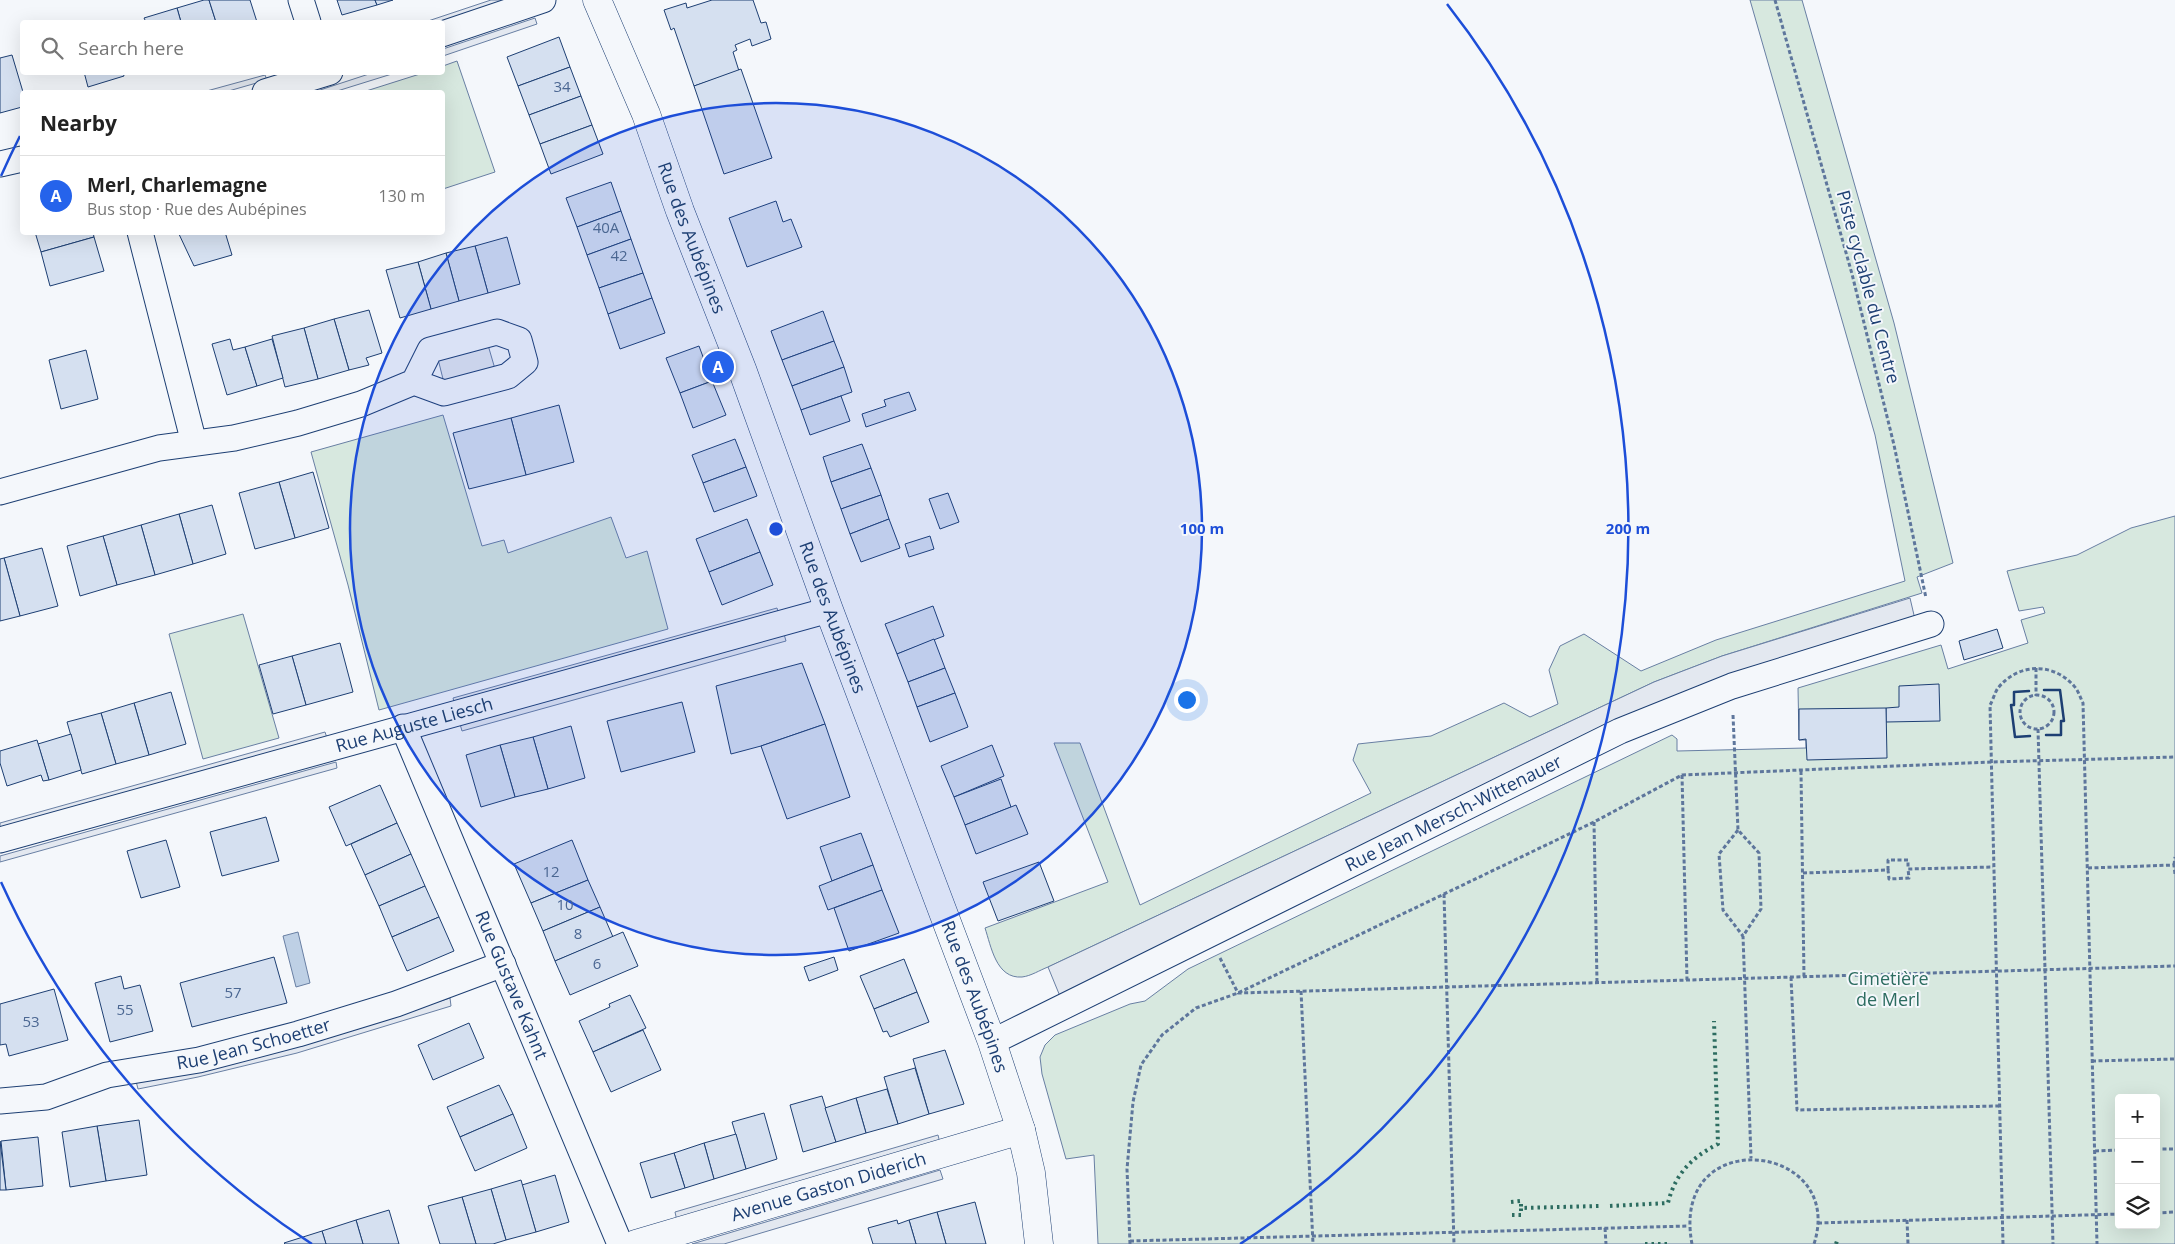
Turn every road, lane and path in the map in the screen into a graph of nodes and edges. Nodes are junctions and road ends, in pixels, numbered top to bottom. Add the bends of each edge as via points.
1 (301, 0) edge
2 (543, 0) edge
3 (597, 0) edge
4 (1775, 0) edge
5 (307, 20) edge
6 (445, 33) edge
7 (319, 75) edge
8 (271, 90) edge
9 (20, 159) edge
10 (0, 164) edge
11 (141, 235) edge
12 (414, 382) dead end
13 (194, 443) junction
14 (0, 492) edge
15 (1924, 583) dead end
16 (829, 610) junction
17 (1931, 624) dead end
18 (2036, 668) junction
19 (1732, 686) junction
20 (2036, 696) junction
21 (403, 727) junction
22 (2038, 729) junction
23 (2175, 758) edge
24 (2086, 759) junction
25 (2039, 761) junction
26 (1991, 762) junction
27 (1801, 771) junction
28 (1735, 772) junction
29 (1682, 775) junction
30 (1594, 822) junction
31 (1738, 830) junction
32 (0, 840) edge
33 (2175, 857) edge
34 (2174, 865) edge
35 (1993, 867) junction
36 (2088, 868) junction
37 (1908, 869) junction
38 (1888, 870) junction
39 (1803, 872) junction
40 (2175, 874) edge
41 (1444, 894) junction
42 (1743, 936) junction
43 (1218, 955) dead end
44 (503, 964) junction
45 (2175, 966) edge
46 (2089, 968) junction
47 (2045, 969) junction
48 (1996, 971) junction
49 (1791, 976) junction
50 (1804, 977) junction
51 (1745, 978) junction
52 (1687, 980) junction
53 (1597, 982) junction
54 (1447, 987) junction
55 (1301, 991) junction
56 (1238, 993) junction
57 (992, 1042) junction
58 (2175, 1059) edge
59 (2092, 1061) junction
60 (0, 1101) edge
61 (1999, 1106) junction
62 (1021, 1130) junction
63 (2160, 1149) edge
64 (2175, 1149) edge
65 (2115, 1150) edge
66 (2094, 1151) junction
67 (1751, 1158) junction
68 (2175, 1212) edge
69 (2160, 1213) edge
70 (2115, 1214) edge
71 (2096, 1215) junction
72 (2052, 1216) junction
73 (2002, 1217) junction
74 (1907, 1220) junction
75 (1818, 1223) junction
76 (1688, 1226) junction
77 (1605, 1228) junction
78 (1454, 1232) junction
79 (1313, 1236) junction
80 (1130, 1243) edge
81 (620, 1244) edge
82 (636, 1244) edge
83 (1039, 1244) edge
84 (1313, 1244) edge
85 (1454, 1244) edge
86 (1606, 1244) edge
87 (1692, 1244) edge
88 (1814, 1244) edge
89 (1908, 1244) edge
90 (2003, 1244) edge
91 (2052, 1244) edge
92 (2097, 1244) edge

1 - 5 street
2 - 6 street
3 - 16 street, Rue des Aubépines via 646,114
4 - 15 path, Piste cyclable du Centre via 1852,274
7 - 8 street
9 - 10 street
11 - 13 street
12 - 13 street via 361,404 298,423 234,438
13 - 14 street via 159,448
16 - 21 street, Rue Auguste Liesch
16 - 57 street, Rue des Aubépines
17 - 19 street, Rue Jean Mersch-Wittenauer
18 - 20 path
18 - 24 path via 2062,674 2075,687 2083,703
18 - 26 path via 2010,676 1997,689 1990,706
19 - 28 path
19 - 57 street, Rue Jean Mersch-Wittenauer via 1620,731
20 - 22 path via 2025,701 2020,713 2026,725
20 - 22 path via 2049,700 2054,712 2050,724
21 - 32 street, Rue Auguste Liesch
21 - 44 street, Rue Gustave Kahnt
22 - 25 path
23 - 24 path
24 - 25 path
24 - 36 path
25 - 26 path
25 - 47 path
26 - 27 path
26 - 35 path
27 - 28 path
27 - 39 path
28 - 29 path
28 - 31 path
29 - 30 path
29 - 52 path
30 - 41 path
30 - 53 path
31 - 42 path via 1759,853 1761,908
31 - 42 path via 1719,854 1723,910
33 - 34 path
34 - 36 path
34 - 40 path
35 - 37 path
35 - 48 path
36 - 46 path
37 - 38 path via 1909,878 1889,879
37 - 38 path via 1908,860 1888,860
38 - 39 path
39 - 50 path
41 - 54 path
41 - 56 path
42 - 51 path
43 - 56 path
44 - 60 street, Rue Jean Schoetter via 396,1004 298,1034 200,1060 107,1074 46,1097
44 - 81 street, Rue Gustave Kahnt
45 - 46 path
46 - 47 path
46 - 59 path
47 - 48 path
47 - 72 path
48 - 50 path
48 - 61 path
49 - 50 path
49 - 51 path
49 - 61 path via 1796,1110
51 - 52 path
51 - 67 path
52 - 53 path
53 - 54 path
54 - 55 path
54 - 78 path
55 - 56 path
55 - 79 path
56 - 80 path via 1196,1008 1162,1035 1141,1066 1132,1102 1127,1170
57 - 62 street, Rue des Aubépines
58 - 59 path
59 - 66 path
61 - 73 path
62 - 82 street, Avenue Gaston Diderich
62 - 83 street, Rue des Aubépines via 1031,1173
63 - 64 path
65 - 66 path
66 - 71 path
67 - 75 path via 1771,1161 1790,1170 1805,1184 1815,1202
67 - 76 path via 1731,1162 1713,1172 1699,1187 1690,1205
68 - 69 path
70 - 71 path
71 - 72 path
71 - 92 path
72 - 73 path
72 - 91 path
73 - 74 path
73 - 90 path
74 - 75 path
74 - 89 path
75 - 88 path
76 - 77 path
76 - 87 path
77 - 78 path
77 - 86 path
78 - 79 path
78 - 85 path
79 - 80 path
79 - 84 path

